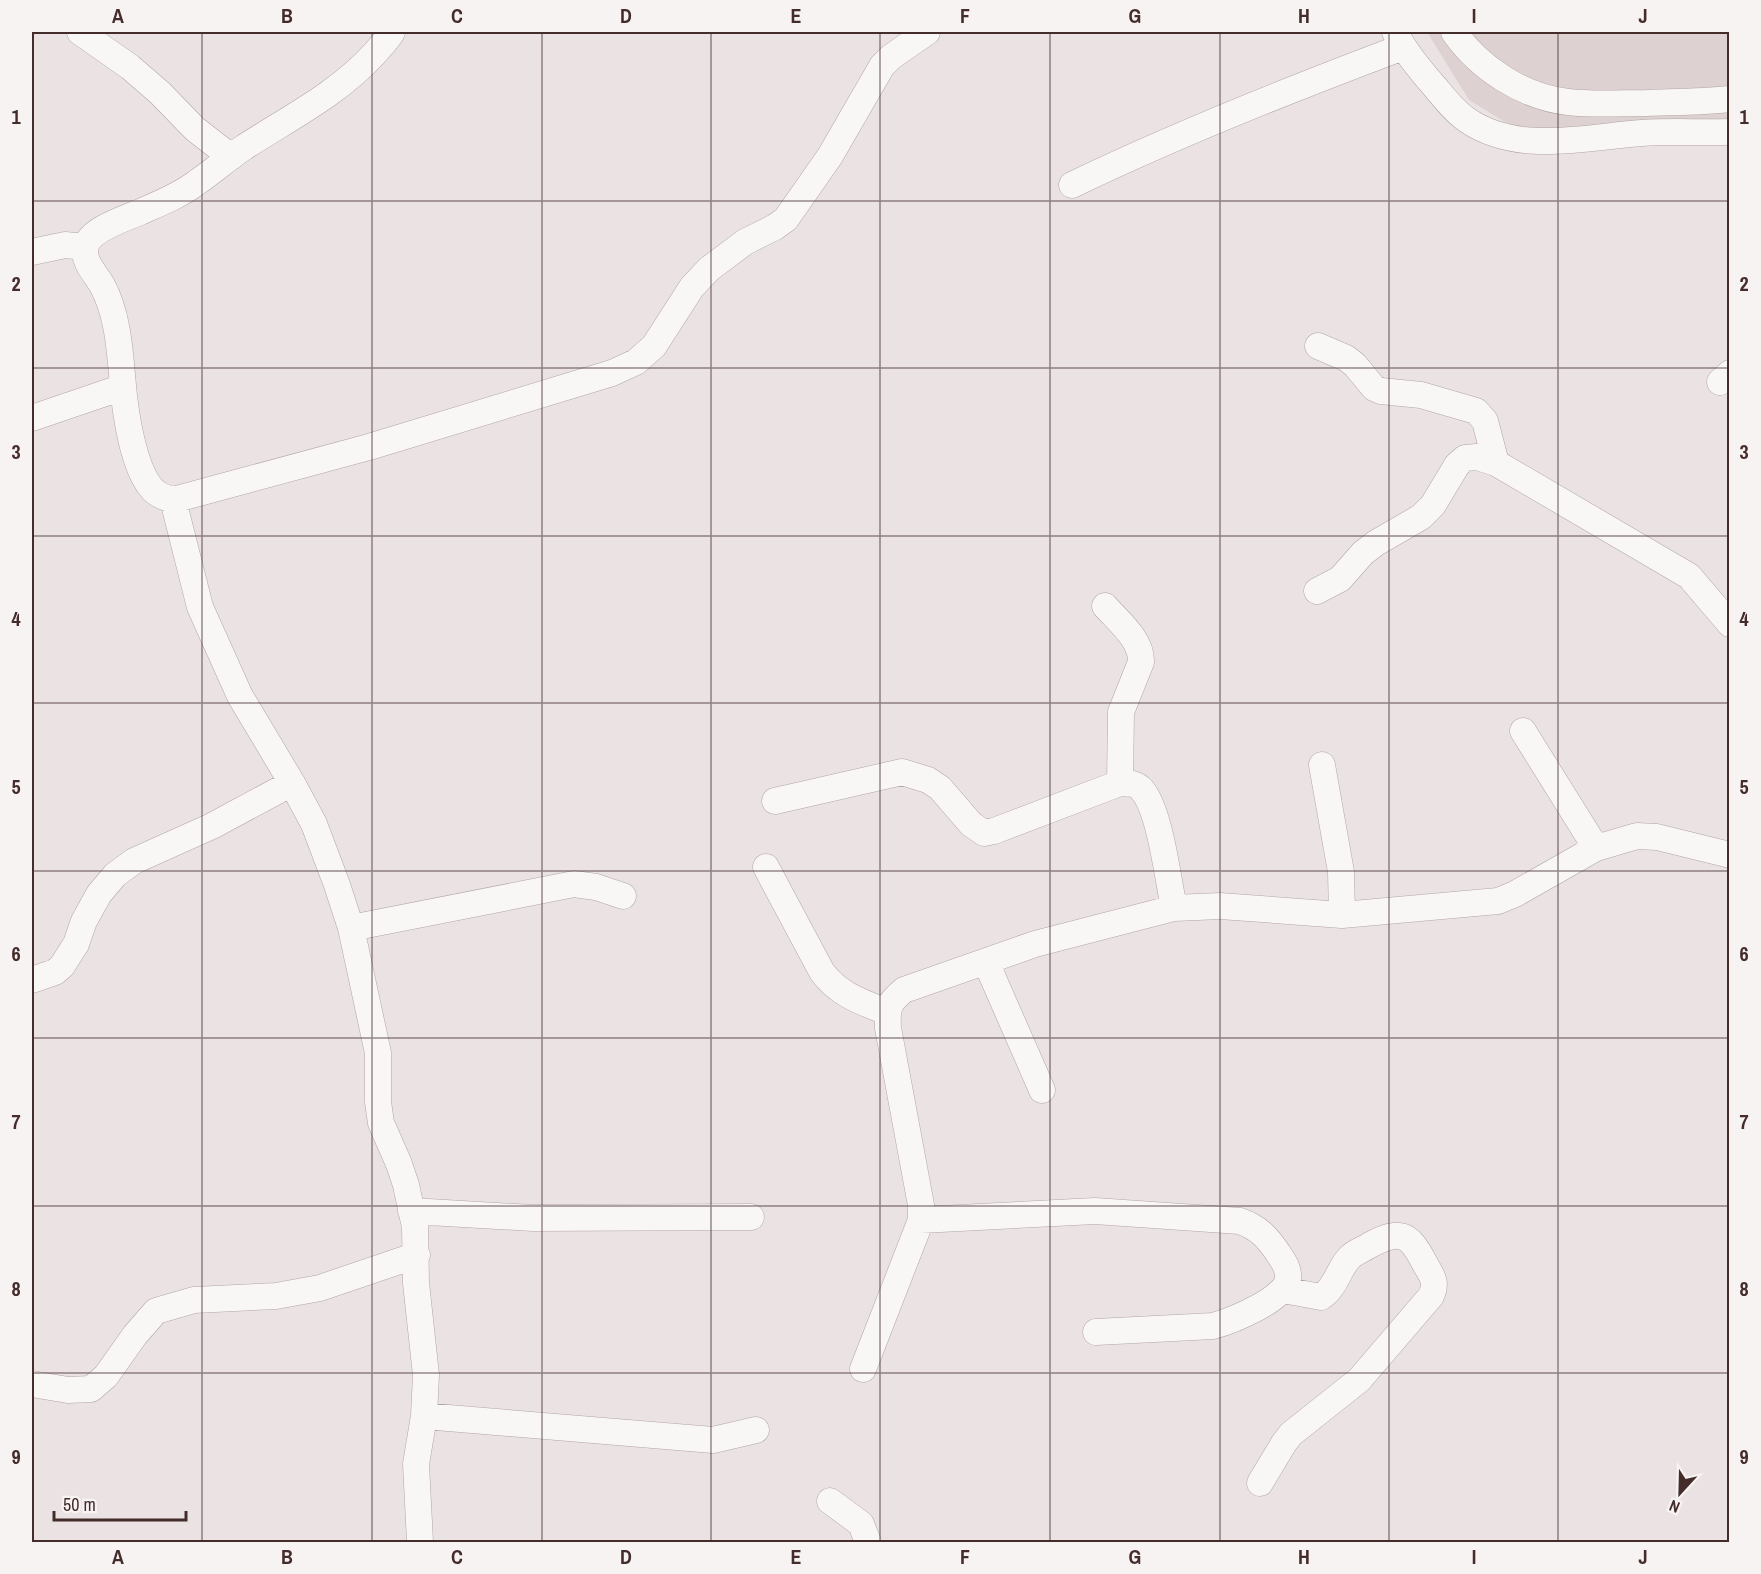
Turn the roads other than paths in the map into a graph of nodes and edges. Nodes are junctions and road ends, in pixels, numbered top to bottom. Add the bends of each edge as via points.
1 (80, 32) edge
2 (392, 32) edge
3 (927, 32) edge
4 (1454, 32) edge
5 (1399, 39) edge
6 (1730, 99) edge
7 (1730, 132) edge
8 (231, 157) junction
9 (1072, 185) dead end
10 (85, 248) junction
11 (32, 252) edge
12 (1318, 345) dead end
13 (123, 387) junction
14 (32, 418) edge
15 (1496, 463) junction
16 (173, 500) junction
17 (1317, 591) dead end
18 (1106, 606) dead end
19 (1730, 624) edge
20 (1523, 731) dead end
21 (1322, 765) dead end
22 (292, 783) junction
23 (1120, 783) junction
24 (775, 801) dead end
25 (1596, 848) junction
26 (1730, 855) edge
27 (766, 867) dead end
28 (623, 896) dead end
29 (1174, 908) junction
30 (1342, 915) junction
31 (351, 928) junction
32 (986, 962) junction
33 (32, 980) edge
34 (887, 1012) junction
35 (1042, 1090) dead end
36 (411, 1211) junction
37 (751, 1217) dead end
38 (921, 1220) junction
39 (417, 1255) junction
40 (1283, 1290) junction
41 (1095, 1332) dead end
42 (863, 1369) dead end
43 (32, 1384) edge
44 (424, 1416) junction
45 (756, 1430) dead end
46 (1260, 1483) dead end
47 (830, 1501) dead end
48 (420, 1542) edge
49 (868, 1542) edge

1 - 8 street via 130,67 195,129
2 - 8 street via 357,72 332,93
3 - 16 street via 882,66 830,156 786,219 745,242 710,269 692,287 654,346 636,362 602,376 369,447
4 - 6 street via 1487,68 1512,83 1567,102
5 - 7 street via 1442,96 1467,120 1508,138 1539,142 1645,133
5 - 9 street
8 - 10 street via 187,189 103,228 88,240
10 - 11 street via 65,244
10 - 13 street via 86,259 111,310 121,354
12 - 15 street via 1347,358 1381,391 1421,395 1476,411 1485,421
13 - 14 street
13 - 16 street via 141,470 155,492
15 - 17 street via 1465,458 1421,517 1376,543 1340,579
15 - 19 street via 1689,576
16 - 22 street via 204,617 240,696
18 - 23 street via 1141,653 1141,662 1120,712
20 - 25 street
21 - 30 street via 1341,872
22 - 31 street via 314,824
22 - 33 street via 212,826 134,861 115,875 99,894 62,966
23 - 24 street via 984,833 971,824 940,788 902,772
23 - 29 street via 1142,788 1156,818
25 - 26 street via 1637,837 1657,837
25 - 30 street via 1498,901
27 - 34 street via 831,984 844,994
28 - 31 street via 574,884
29 - 30 street via 1220,906
29 - 32 street via 1035,944
31 - 36 street via 378,1053 381,1123 399,1164
32 - 34 street via 904,990 892,1000
32 - 35 street
34 - 38 street
36 - 37 street via 533,1218
36 - 39 street
38 - 40 street via 1095,1211 1240,1221 1266,1236 1287,1267 1288,1280
38 - 42 street
39 - 43 street via 320,1288 276,1296 194,1300 156,1311 106,1376 91,1389
39 - 44 street via 416,1283 426,1376
40 - 41 street via 1253,1309 1213,1326
40 - 46 street via 1321,1298 1351,1256 1395,1235 1415,1245 1435,1287 1359,1380 1291,1434
44 - 45 street via 713,1440
44 - 48 street via 416,1464
47 - 49 street via 861,1524

